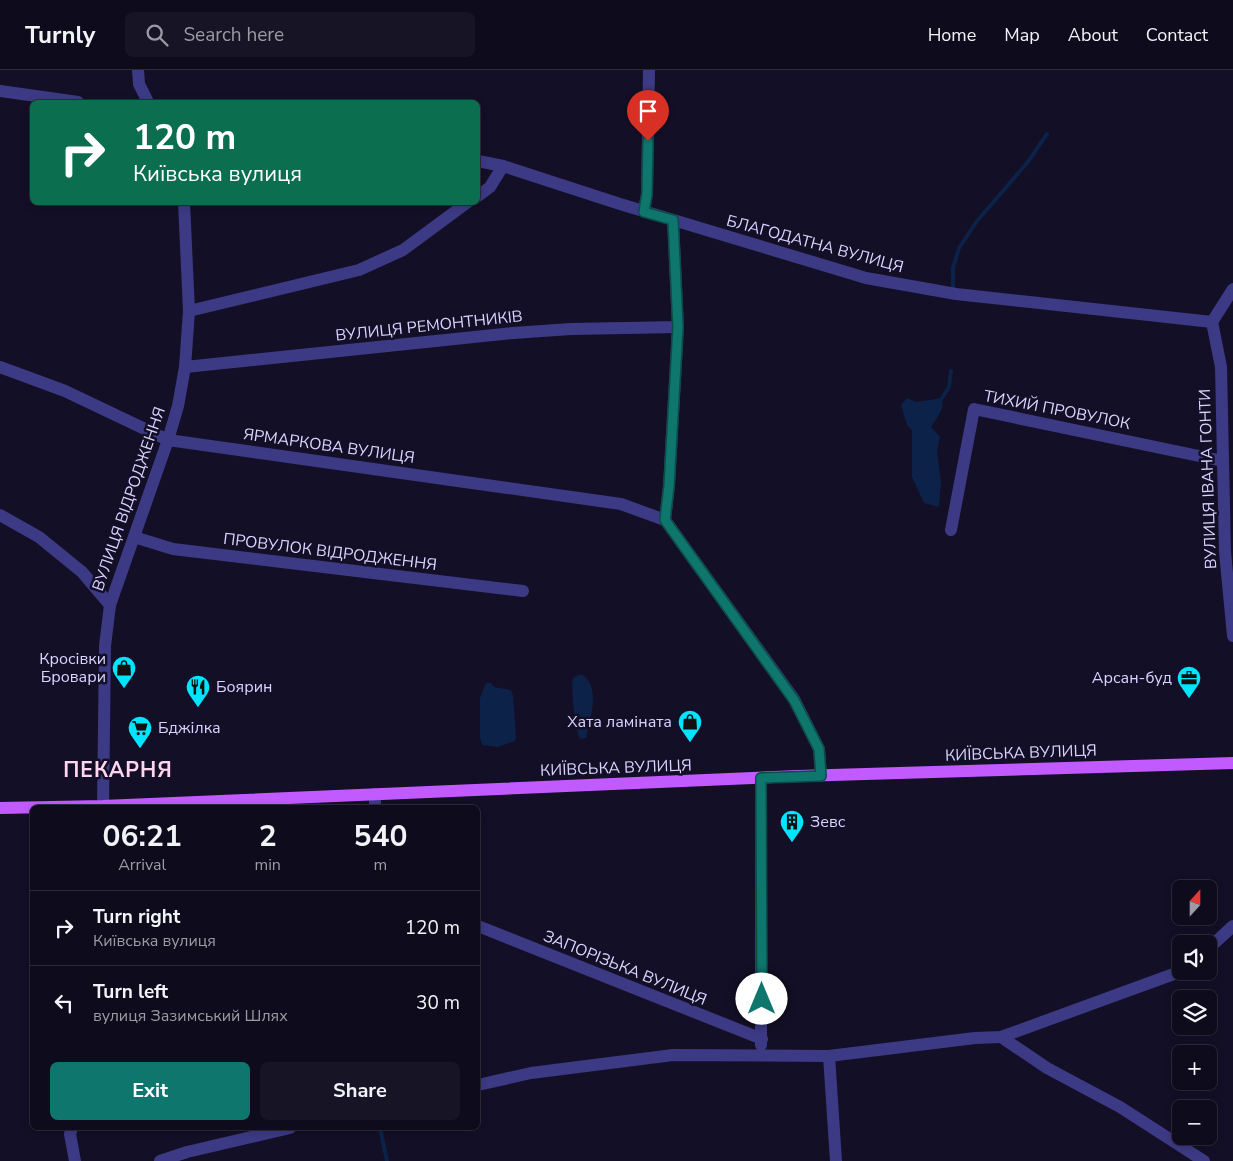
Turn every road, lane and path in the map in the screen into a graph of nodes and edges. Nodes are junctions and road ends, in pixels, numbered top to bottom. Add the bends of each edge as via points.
1 (138, 70) edge
2 (649, 70) edge
3 (0, 91) edge
4 (64, 100) edge
5 (147, 100) edge
6 (480, 161) edge
7 (503, 166) junction
8 (480, 194) edge
9 (184, 205) edge
10 (464, 205) edge
11 (644, 212) junction
12 (673, 220) junction
13 (1233, 289) edge
14 (189, 311) junction
15 (1212, 322) junction
16 (678, 327) junction
17 (0, 366) edge
18 (185, 367) junction
19 (168, 440) junction
20 (1223, 461) junction
21 (0, 514) edge
22 (665, 520) junction
23 (951, 530) dead end
24 (134, 537) junction
25 (523, 591) dead end
26 (110, 604) junction
27 (1233, 636) edge
28 (1233, 763) edge
29 (821, 776) junction
30 (761, 778) junction
31 (376, 794) junction
32 (103, 805) edge
33 (145, 805) edge
34 (375, 805) edge
35 (0, 808) edge
36 (30, 808) edge
37 (1233, 926) edge
38 (480, 927) edge
39 (1233, 936) edge
40 (1217, 940) edge
41 (1217, 942) edge
42 (1172, 975) edge
43 (1001, 1037) junction
44 (762, 1039) junction
45 (761, 1055) junction
46 (829, 1056) junction
47 (480, 1085) edge
48 (71, 1130) edge
49 (281, 1130) edge
50 (75, 1161) edge
51 (160, 1161) edge
52 (836, 1161) edge
53 (1204, 1161) edge

1 - 5 street via 139,84
2 - 11 street
3 - 4 street
6 - 7 street, БЛАГОДАТНА ВУЛИЦЯ
7 - 8 street via 490,187
7 - 11 street, БЛАГОДАТНА ВУЛИЦЯ
9 - 14 street, ВУЛИЦЯ ВІДРОДЖЕННЯ
10 - 14 street via 402,250 359,270
11 - 12 street, БЛАГОДАТНА ВУЛИЦЯ
12 - 15 street, БЛАГОДАТНА ВУЛИЦЯ via 876,280 949,294
12 - 16 street
13 - 15 street
14 - 18 street, ВУЛИЦЯ ВІДРОДЖЕННЯ
15 - 20 street, ВУЛИЦЯ ІВАНА ГОНТИ via 1221,367
16 - 18 street, ВУЛИЦЯ РЕМОНТНИКІВ via 513,333
16 - 22 street
17 - 19 street, ЯРМАРКОВА ВУЛИЦЯ via 65,391
18 - 19 street, ВУЛИЦЯ ВІДРОДЖЕННЯ
19 - 22 street, ЯРМАРКОВА ВУЛИЦЯ via 622,504
19 - 24 street, ВУЛИЦЯ ВІДРОДЖЕННЯ
20 - 23 street, ТИХИЙ ПРОВУЛОК via 974,409
20 - 27 street, ВУЛИЦЯ ІВАНА ГОНТИ via 1225,552
21 - 26 street via 68,560
22 - 29 street via 794,700 819,749
24 - 25 street, ПРОВУЛОК ВІДРОДЖЕННЯ via 173,549
24 - 26 street, ВУЛИЦЯ ВІДРОДЖЕННЯ
26 - 32 street, ВУЛИЦЯ ВІДРОДЖЕННЯ via 105,646
28 - 29 main road, КИЇВСЬКА ВУЛИЦЯ
29 - 30 main road, КИЇВСЬКА ВУЛИЦЯ
30 - 31 main road, КИЇВСЬКА ВУЛИЦЯ
30 - 44 street
31 - 33 main road, КИЇВСЬКА ВУЛИЦЯ
31 - 34 street
35 - 36 main road, КИЇВСЬКА ВУЛИЦЯ
37 - 40 street
38 - 44 street, ЗАПОРІЗЬКА ВУЛИЦЯ
39 - 41 street
42 - 43 street
43 - 46 street
43 - 53 street via 1046,1068 1120,1107
44 - 45 street
45 - 46 street
45 - 47 street via 673,1055 531,1073
46 - 52 street
48 - 50 street
49 - 51 street

